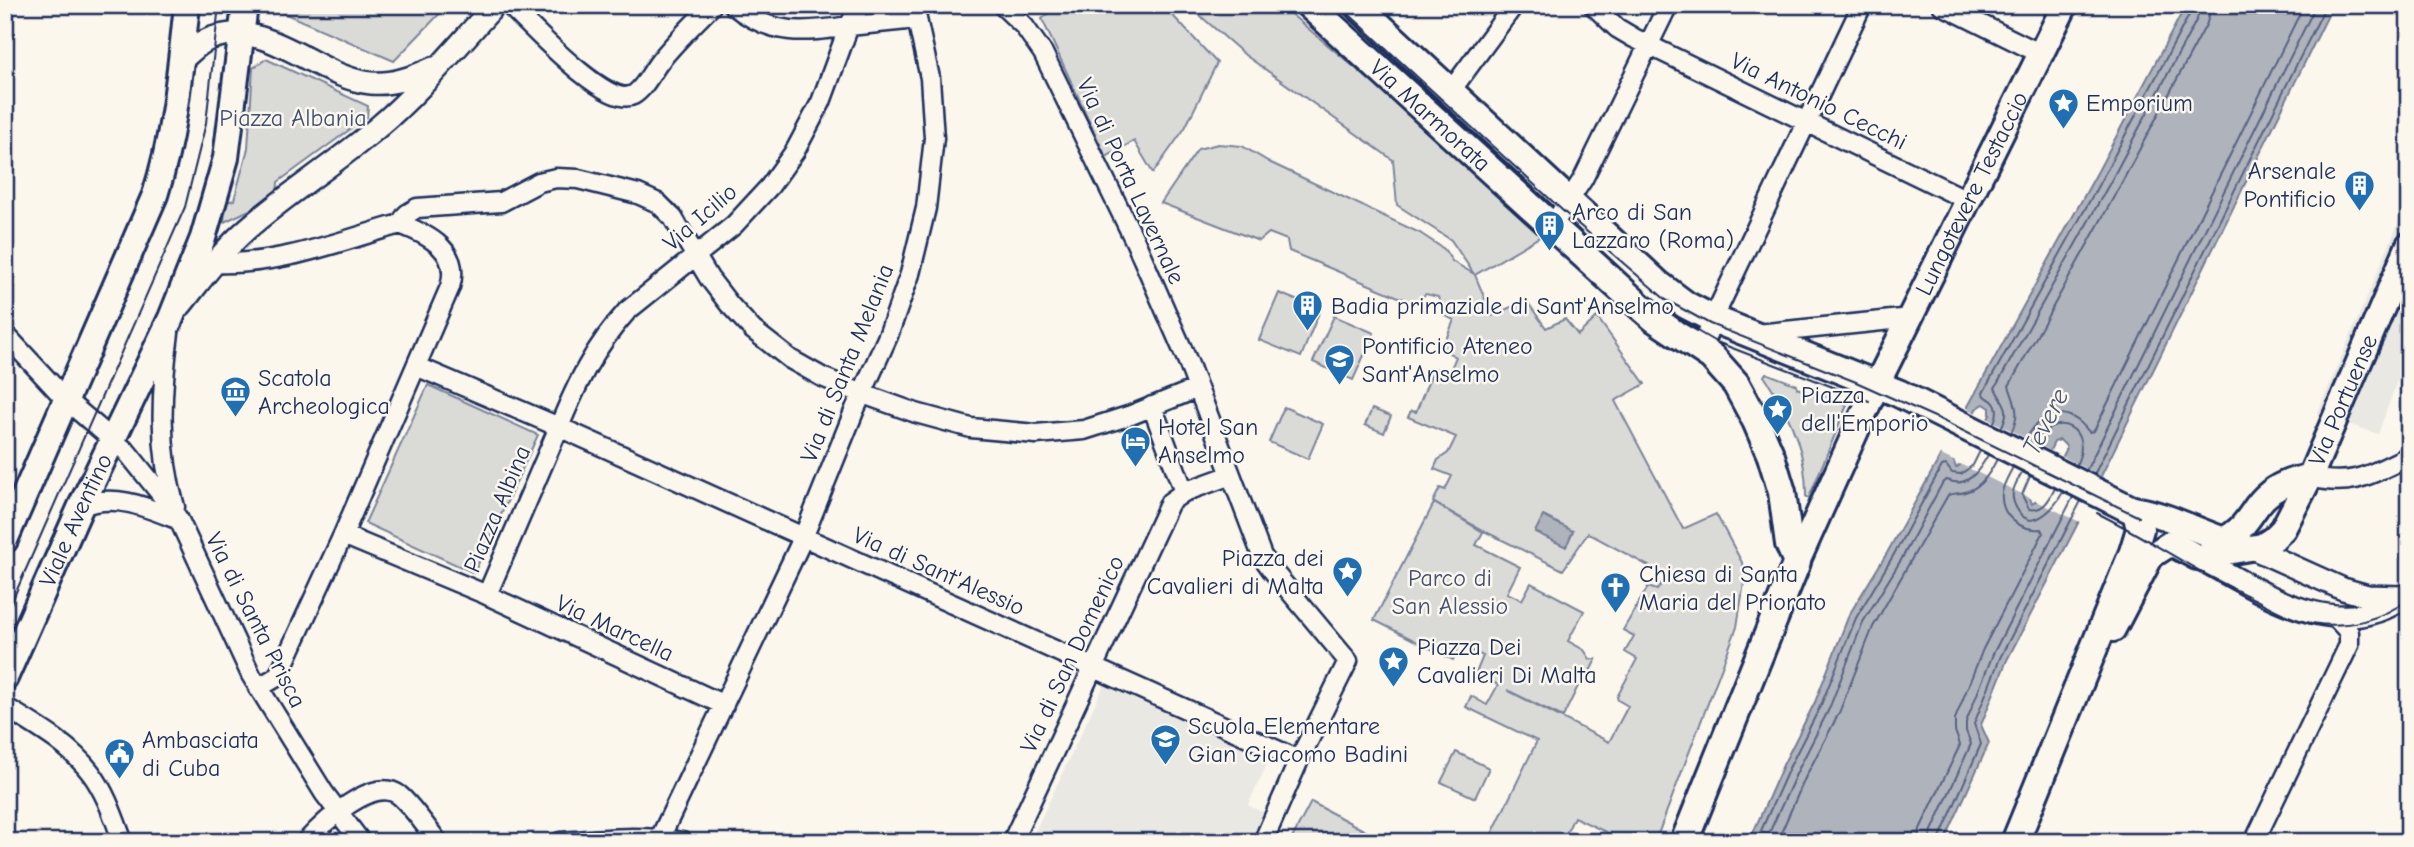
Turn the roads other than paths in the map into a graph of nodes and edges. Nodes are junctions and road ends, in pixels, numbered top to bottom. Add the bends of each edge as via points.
1 (187, 5) edge
2 (245, 5) edge
3 (495, 5) edge
4 (509, 5) edge
5 (712, 5) edge
6 (733, 5) edge
7 (860, 5) edge
8 (1002, 5) edge
9 (1309, 5) edge
10 (1358, 5) edge
11 (1514, 5) edge
12 (1593, 5) edge
13 (1668, 5) edge
14 (1862, 5) edge
15 (1941, 5) edge
16 (2065, 5) edge
17 (914, 12) edge
18 (849, 26) junction
19 (241, 35) junction
20 (1648, 44) junction
21 (2041, 54) junction
22 (182, 60) junction
23 (442, 64) junction
24 (1450, 92) junction
25 (1807, 122) junction
26 (1969, 201) junction
27 (1569, 202) junction
28 (400, 224) junction
29 (1552, 226) junction
30 (2409, 246) edge
31 (696, 255) junction
32 (214, 262) junction
33 (171, 318) junction
34 (1911, 318) junction
35 (1713, 319) junction
36 (5, 334) edge
37 (1751, 335) junction
38 (1702, 349) junction
39 (416, 366) junction
40 (1198, 388) junction
41 (1880, 390) junction
42 (863, 394) junction
43 (67, 401) junction
44 (1152, 406) junction
45 (559, 427) junction
46 (113, 438) junction
47 (2409, 456) edge
48 (1231, 475) junction
49 (2310, 477) junction
50 (1184, 492) junction
51 (81, 506) junction
52 (179, 520) junction
53 (2136, 521) junction
54 (343, 535) junction
55 (803, 538) junction
56 (5, 540) edge
57 (2222, 540) junction
58 (2252, 548) junction
59 (2197, 556) junction
60 (1797, 562) junction
61 (486, 594) junction
62 (2407, 596) edge
63 (2336, 618) junction
64 (1093, 667) junction
65 (5, 678) edge
66 (258, 688) junction
67 (723, 705) junction
68 (5, 708) edge
69 (2057, 734) junction
70 (1299, 760) junction
71 (338, 811) junction
72 (660, 838) junction
73 (123, 842) edge
74 (306, 842) edge
75 (361, 842) edge
76 (438, 842) edge
77 (560, 842) edge
78 (682, 842) edge
79 (1012, 842) edge
80 (1262, 842) edge
81 (1684, 842) edge
82 (2015, 842) edge
83 (2254, 842) edge

1 - 22 main road
2 - 19 main road
3 - 23 street
4 - 5 street via 575,68 624,97 636,92
6 - 18 street via 754,20 788,31
7 - 18 street, Via Icilio
8 - 40 street, Via di Porta Lavernale via 1043,53 1135,241
9 - 29 main road, Via Marmorata
10 - 24 main road, Via Marmorata
11 - 24 street
12 - 20 street, Via Antonio Cecchi via 1617,28
13 - 20 street
14 - 25 street
15 - 21 street
16 - 21 main road, Lungotevere Testaccio
17 - 18 street
17 - 42 street, Via di Santa Melania via 929,66 933,103 929,189 908,282
18 - 31 street, Via Icilio via 821,102 795,151 734,225
19 - 22 street via 211,38
19 - 23 street via 267,40 367,83 402,80
19 - 33 main road via 219,189
20 - 25 street, Via Antonio Cecchi
20 - 27 street
21 - 26 main road, Lungotevere Testaccio
22 - 43 main road via 170,142 155,195
23 - 32 street via 379,127 270,210
24 - 27 main road, Via Marmorata
25 - 26 street, Via Antonio Cecchi
25 - 35 street
26 - 34 main road, Lungotevere Testaccio
27 - 29 street
27 - 35 main road, Via Marmorata via 1658,284
28 - 31 street via 416,208 501,202 546,179 568,178 632,192 657,203 678,224
28 - 32 street via 268,261
28 - 39 street via 436,242 453,270 450,288
29 - 38 main road, Via Marmorata via 1640,306
30 - 49 main road, Via Portuense
31 - 42 street via 729,304 766,341 813,373
31 - 45 street, Via Icilio via 614,326 586,367
32 - 33 street
33 - 46 main road
33 - 52 street via 161,416 168,481
34 - 37 street
34 - 41 main road, Lungotevere Testaccio
35 - 37 main road
35 - 38 street
36 - 43 street, Via di Santa Prisca
37 - 41 main road
38 - 60 main road via 1731,378 1763,436 1779,479 1788,541
39 - 45 street, Piazza Albina
39 - 54 street
40 - 44 street
40 - 48 street, Via di Porta Lavernale
41 - 53 main road via 1914,401
41 - 60 main road, Lungotevere Testaccio
42 - 44 street via 948,423 1015,434 1084,430
42 - 55 street, Via di Santa Melania
43 - 46 street, Via di Santa Prisca
43 - 56 main road
44 - 50 street
45 - 55 street, Via di Sant'Alessio
45 - 61 street, Piazza Albina
46 - 51 main road, Viale Aventino
46 - 52 street, Via di Santa Prisca
47 - 49 street via 2350,482
48 - 50 street
48 - 70 street via 1267,564 1348,662
49 - 57 main road via 2276,489 2236,533
49 - 58 main road, Via Portuense via 2285,526 2270,541
50 - 64 street, Via di San Domenico via 1170,502
51 - 52 street, Via di Santa Prisca via 117,500
51 - 65 main road, Viale Aventino
52 - 66 street, Via di Santa Prisca
53 - 57 main road via 2152,512
53 - 69 main road
54 - 61 street, Piazza Albina
54 - 66 street via 280,672
55 - 64 street, Via di Sant'Alessio
55 - 67 street, Via di Santa Melania
57 - 58 main road
58 - 59 main road
58 - 62 street via 2343,589 2368,596
59 - 63 street via 2290,605
59 - 69 main road via 2171,543 2151,556
60 - 81 main road
61 - 67 street, Via Marcella
62 - 63 street via 2371,615
63 - 83 street via 2349,632 2348,650
64 - 70 street, Via di Sant'Alessio
64 - 79 street, Via di San Domenico
66 - 71 street, Via di Santa Prisca
67 - 72 street, Via di Santa Melania
68 - 73 street via 56,740 86,767
69 - 82 main road
70 - 80 street
71 - 74 street
71 - 75 street, Via di Santa Prisca
71 - 76 street via 372,792 393,792
72 - 77 street
72 - 78 street

